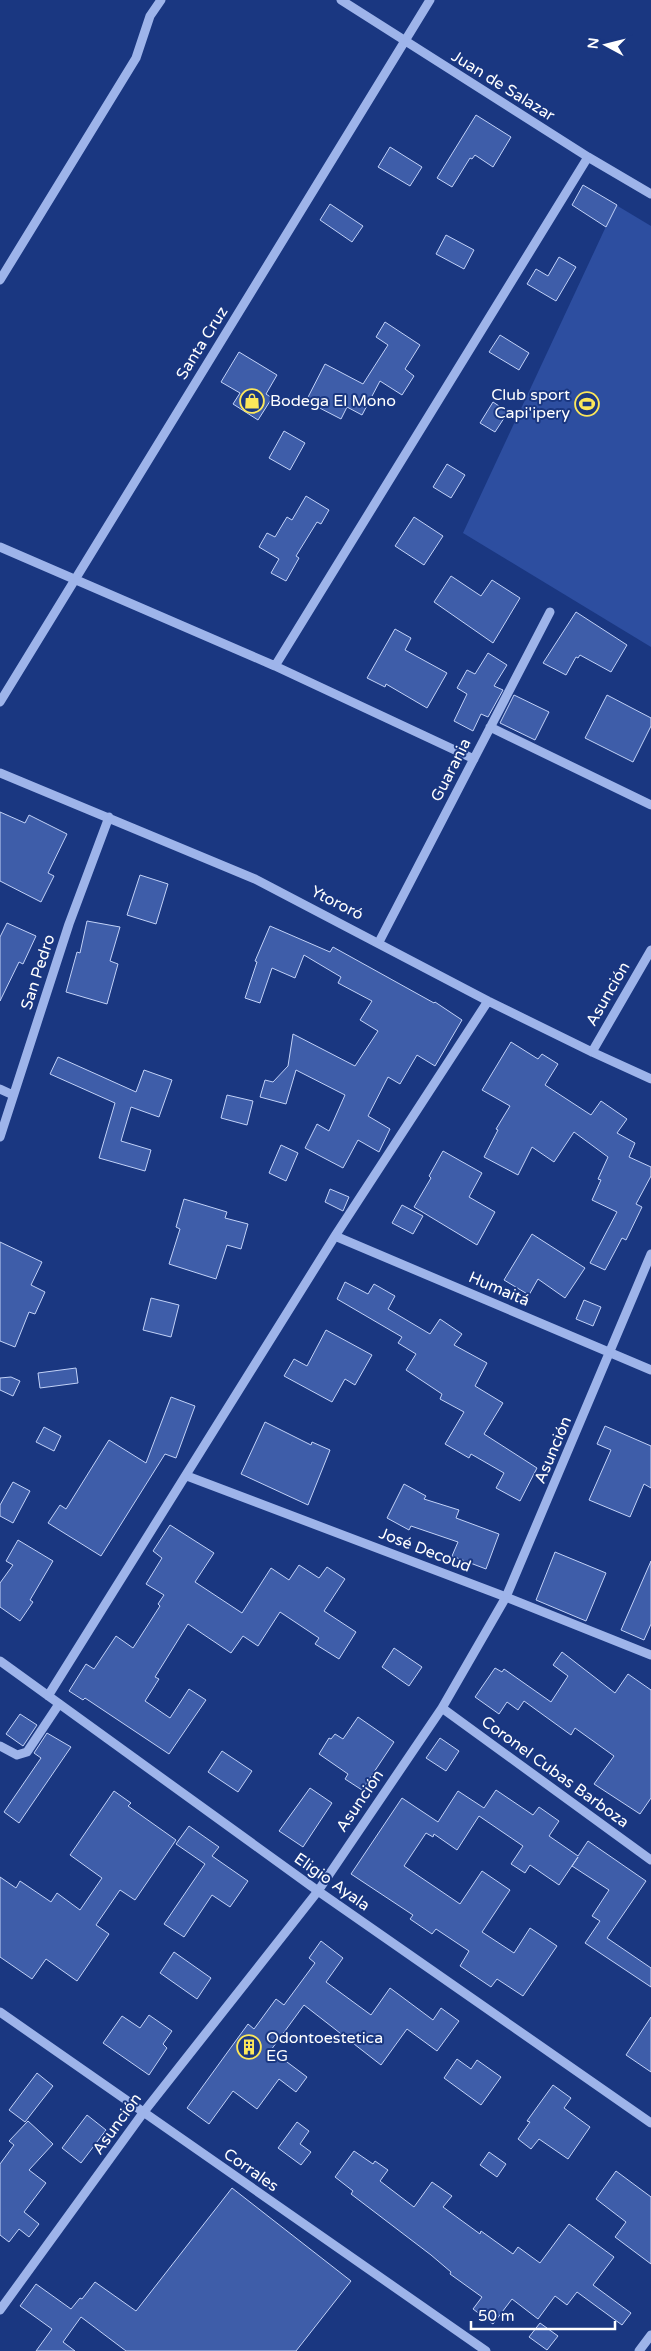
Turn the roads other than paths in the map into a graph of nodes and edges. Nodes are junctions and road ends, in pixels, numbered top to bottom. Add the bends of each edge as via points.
1 (161, 0) edge
2 (340, 0) edge
3 (430, 0) edge
4 (405, 41) junction
5 (588, 157) junction
6 (651, 194) edge
7 (0, 280) edge
8 (0, 547) edge
9 (74, 581) junction
10 (550, 612) dead end
11 (275, 666) junction
12 (0, 702) edge
13 (490, 727) junction
14 (474, 759) junction
15 (0, 773) edge
16 (651, 805) edge
17 (109, 817) junction
18 (379, 942) junction
19 (651, 950) edge
20 (488, 1001) junction
21 (592, 1052) junction
22 (651, 1079) edge
23 (0, 1089) edge
24 (12, 1095) junction
25 (0, 1137) edge
26 (335, 1236) junction
27 (651, 1254) edge
28 (611, 1352) junction
29 (651, 1370) edge
30 (187, 1476) junction
31 (506, 1597) junction
32 (651, 1655) edge
33 (0, 1661) edge
34 (48, 1696) junction
35 (59, 1704) junction
36 (442, 1708) junction
37 (0, 1746) edge
38 (651, 1860) edge
39 (318, 1890) junction
40 (0, 2012) edge
41 (143, 2113) junction
42 (651, 2123) edge
43 (0, 2310) edge
44 (651, 2335) edge
45 (486, 2351) edge
46 (639, 2351) edge

1 - 7 street via 150,16 136,58
2 - 4 street, Juan de Salazar
3 - 4 street, Santa Cruz
4 - 5 street, Juan de Salazar
4 - 9 street, Santa Cruz
5 - 6 street, Juan de Salazar
5 - 11 street
8 - 9 street
9 - 11 street
9 - 12 street, Santa Cruz
10 - 13 street, Guarania
11 - 14 street
13 - 14 street, Guarania
13 - 16 street
14 - 18 street, Guarania
15 - 17 street, Ytororó
17 - 18 street, Ytororó via 255,878
17 - 24 street, San Pedro via 69,924
18 - 20 street, Ytororó
19 - 21 street, Asunción
20 - 21 street, Ytororó
20 - 26 street
21 - 22 street, Ytororó
23 - 24 street
24 - 25 street, San Pedro
26 - 28 street, Humaitá
26 - 30 street
27 - 28 street, Asunción
28 - 29 street, Humaitá
28 - 31 street, Asunción
30 - 31 street, José Decoud
30 - 34 street
31 - 32 street, José Decoud
31 - 36 street, Asunción
33 - 34 street, Eligio Ayala
34 - 35 street, Eligio Ayala
35 - 37 street via 27,1752 17,1755
35 - 39 street, Eligio Ayala
36 - 38 street, Coronel Cubas Barboza
36 - 39 street, Asunción
39 - 41 street, Asunción
39 - 42 street, Eligio Ayala
40 - 41 street, Corrales
41 - 43 street, Asunción
41 - 45 street, Corrales
44 - 46 street

